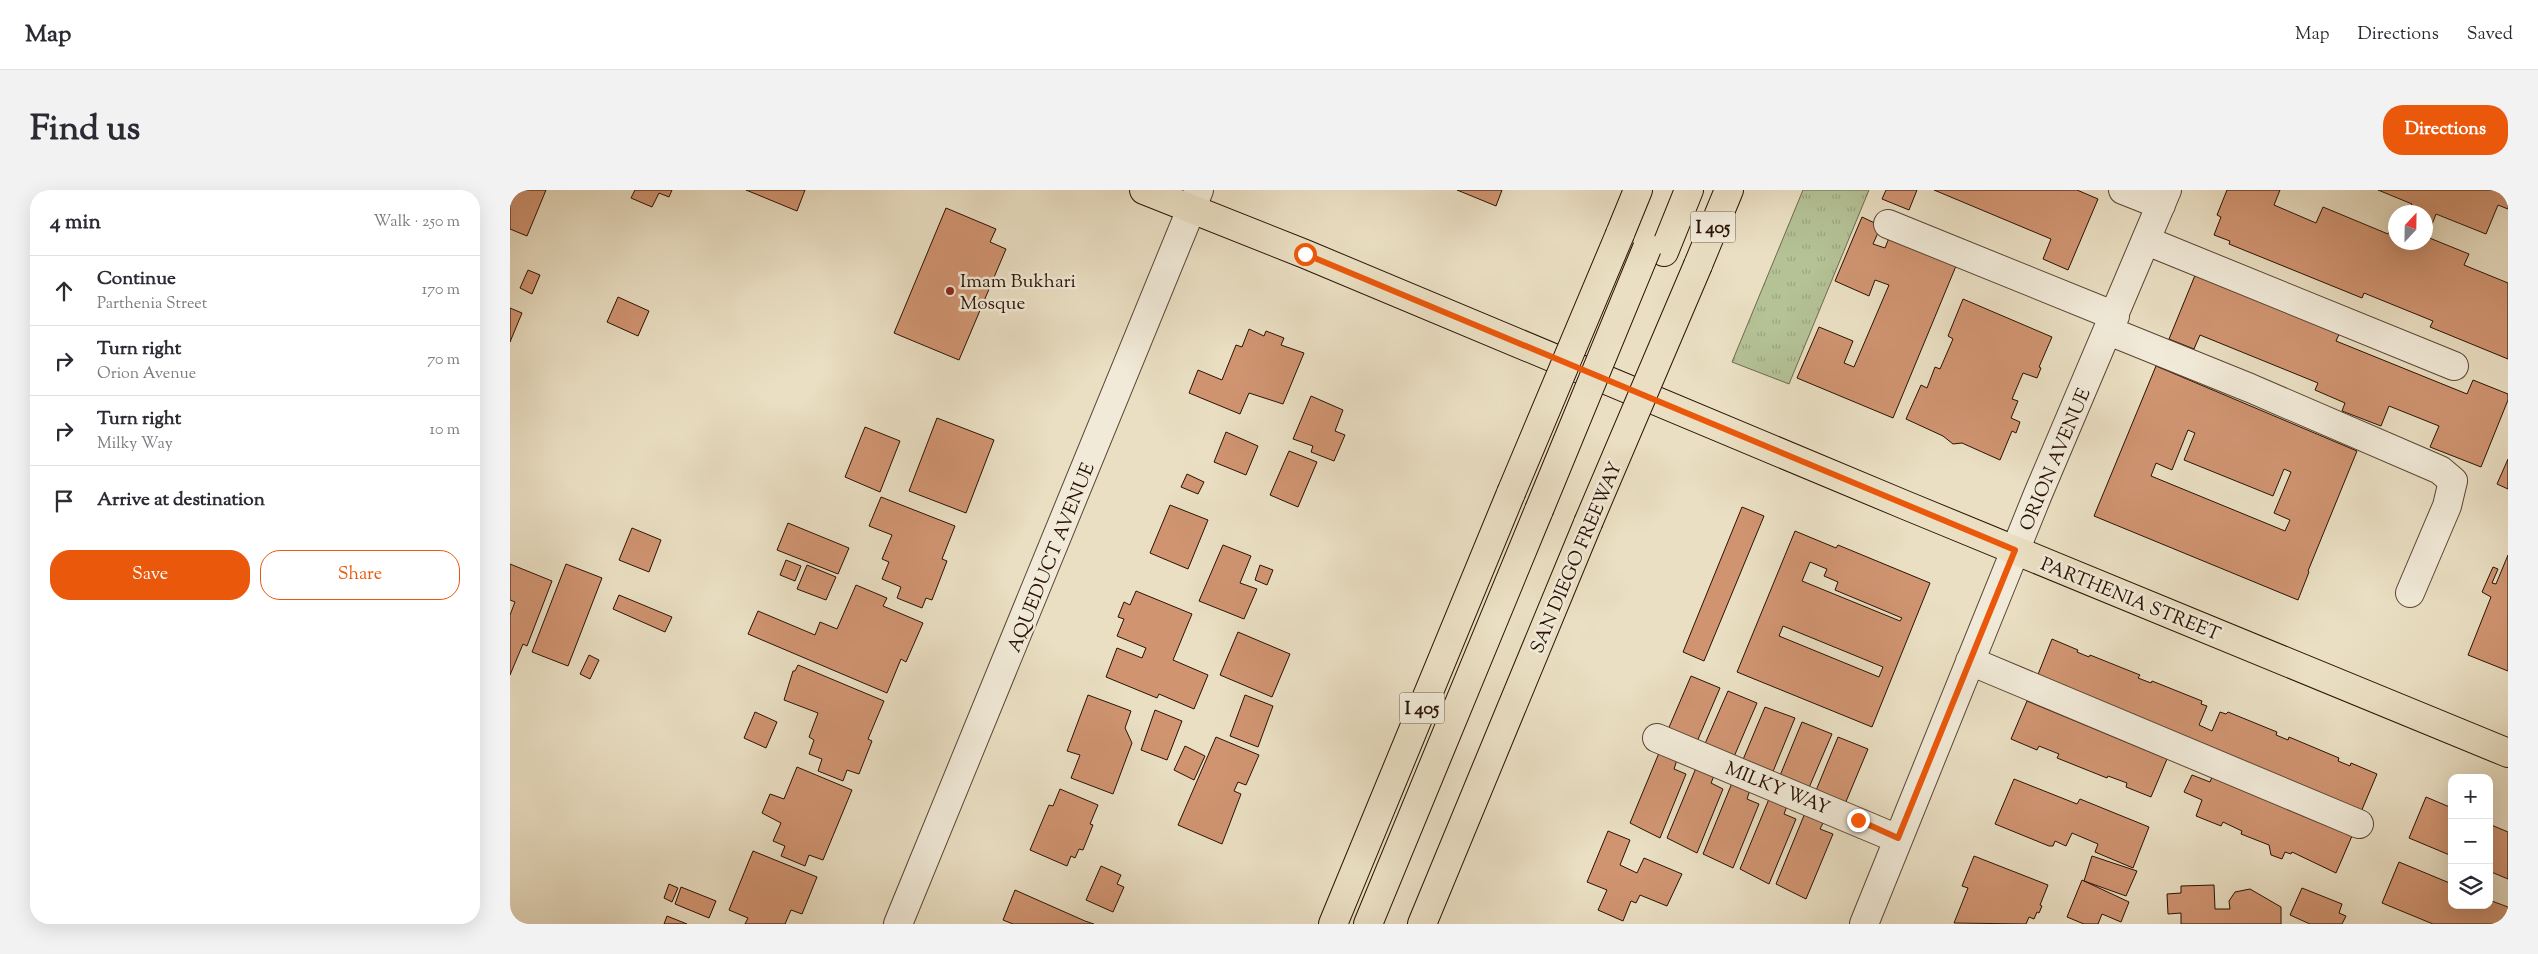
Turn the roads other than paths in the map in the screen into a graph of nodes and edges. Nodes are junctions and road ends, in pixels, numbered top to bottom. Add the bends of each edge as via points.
1 (1144, 190) edge
2 (1638, 190) edge
3 (1672, 190) edge
4 (1689, 190) edge
5 (1729, 190) edge
6 (2123, 190) edge
7 (2164, 197) edge
8 (1195, 200) edge
9 (1888, 224) dead end
10 (2147, 241) junction
11 (1656, 250) junction
12 (2112, 324) junction
13 (2454, 366) dead end
14 (1548, 510) junction
15 (2015, 550) junction
16 (2410, 594) dead end
17 (1970, 661) junction
18 (1657, 738) dead end
19 (2508, 753) edge
20 (2359, 824) dead end
21 (1898, 838) junction
22 (898, 924) edge
23 (1333, 924) edge
24 (1368, 924) edge
25 (1386, 924) edge
26 (1422, 924) edge
27 (1864, 924) edge

1 - 8 main road, PARTHENIA STREET
2 - 23 main road, I 405, bridge
3 - 11 main road
4 - 11 main road
5 - 26 main road, SAN DIEGO FREEWAY / I 405, bridge
6 - 7 street
7 - 10 street, ORION AVENUE
8 - 15 main road, PARTHENIA STREET via 1305,254
8 - 22 street, AQUEDUCT AVENUE
9 - 12 street
10 - 12 street, ORION AVENUE
10 - 13 street
11 - 14 main road
12 - 15 street, ORION AVENUE
12 - 16 street via 2440,470 2453,481 2447,506
14 - 24 main road
14 - 25 main road
15 - 17 street, ORION AVENUE
15 - 19 main road, PARTHENIA STREET
17 - 20 street
17 - 21 street, ORION AVENUE
18 - 21 street, MILKY WAY
21 - 27 street, ORION AVENUE

